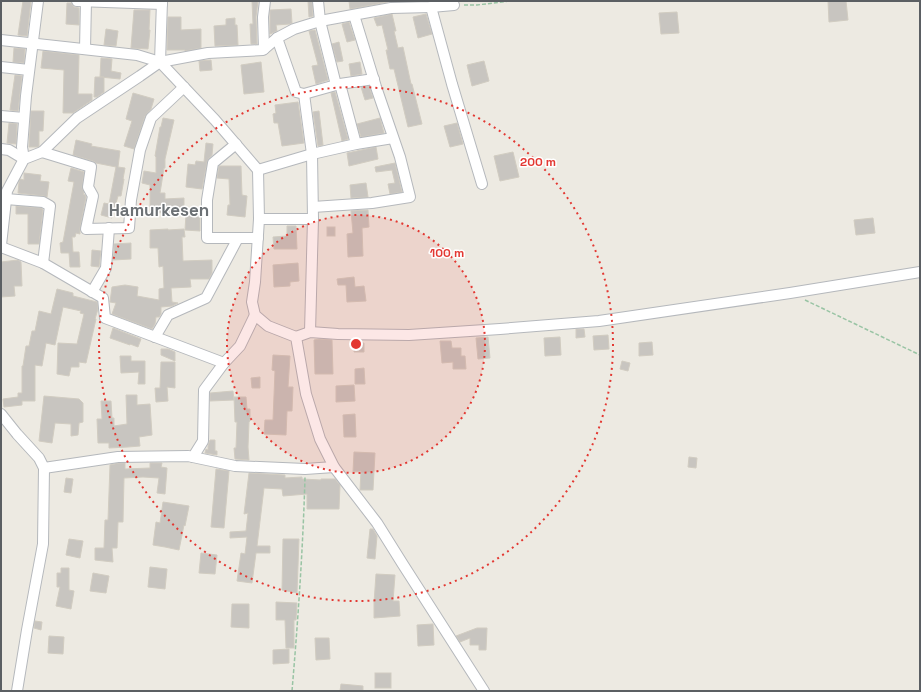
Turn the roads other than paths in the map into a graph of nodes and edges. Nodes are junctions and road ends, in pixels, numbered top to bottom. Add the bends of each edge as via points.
1 (38, 1) edge
2 (83, 1) edge
3 (265, 1) edge
4 (318, 1) edge
5 (162, 3) edge
6 (454, 5) road end
7 (431, 7) junction
8 (354, 15) junction
9 (320, 21) junction
10 (277, 38) junction
11 (1, 40) edge
12 (32, 43) junction
13 (85, 49) junction
14 (264, 49) junction
15 (160, 62) junction
16 (1, 67) edge
17 (29, 70) junction
18 (374, 79) junction
19 (338, 84) junction
20 (184, 87) junction
21 (304, 94) junction
22 (1, 116) edge
23 (24, 118) junction
24 (393, 138) junction
25 (236, 144) junction
26 (356, 144) junction
27 (1, 148) edge
28 (42, 152) junction
29 (312, 154) junction
30 (24, 159) junction
31 (258, 170) junction
32 (482, 184) dead end
33 (6, 199) junction
34 (313, 206) junction
35 (259, 219) junction
36 (313, 219) junction
37 (109, 228) junction
38 (238, 238) junction
39 (258, 238) junction
40 (1, 246) edge
41 (43, 263) junction
42 (920, 272) edge
43 (92, 292) junction
44 (255, 315) junction
45 (310, 332) junction
46 (155, 337) junction
47 (296, 337) junction
48 (224, 363) junction
49 (1, 414) edge
50 (193, 457) junction
51 (44, 468) junction
52 (334, 468) junction
53 (17, 691) edge
54 (484, 691) edge

1 - 12 street
2 - 5 street
2 - 13 street
3 - 14 street
4 - 9 street
5 - 15 street
6 - 7 street
7 - 8 street via 391,8
7 - 32 street
8 - 9 street
8 - 18 street
9 - 10 street via 294,29
9 - 19 street
10 - 14 street
10 - 21 street via 296,92
11 - 12 street
12 - 13 street
12 - 17 street
13 - 15 street via 137,55
14 - 15 street via 208,53
15 - 20 street
15 - 28 street via 77,118
16 - 17 street
17 - 23 street
18 - 19 street
18 - 24 street
19 - 21 street
19 - 26 street
20 - 25 street
20 - 37 street via 151,118 140,150 129,228
21 - 29 street
22 - 23 street
23 - 30 street
24 - 26 street
24 - 34 street via 410,198
25 - 31 street
25 - 38 street via 213,163 207,200 207,238
26 - 29 street
27 - 30 street
28 - 30 street
28 - 37 street via 91,167 88,188 93,196 86,229
29 - 31 street
29 - 34 street
30 - 33 street via 7,191
31 - 35 street
33 - 40 street
33 - 41 street via 43,202 50,206
34 - 36 street
35 - 36 street
35 - 39 street
36 - 45 street
37 - 43 street via 106,268
38 - 39 street
38 - 46 street via 206,298 168,316
39 - 44 street via 252,302
40 - 41 street
41 - 43 street
42 - 45 street via 599,321 409,335
43 - 46 street via 103,298 105,318
44 - 47 street via 268,326
44 - 48 street via 240,346
45 - 47 street
46 - 48 street
47 - 52 street via 306,394 320,439
48 - 50 street via 204,390 203,441
49 - 51 street via 39,458
50 - 51 street via 118,457
50 - 52 street via 235,466
51 - 53 street via 43,544
52 - 54 street via 377,523

